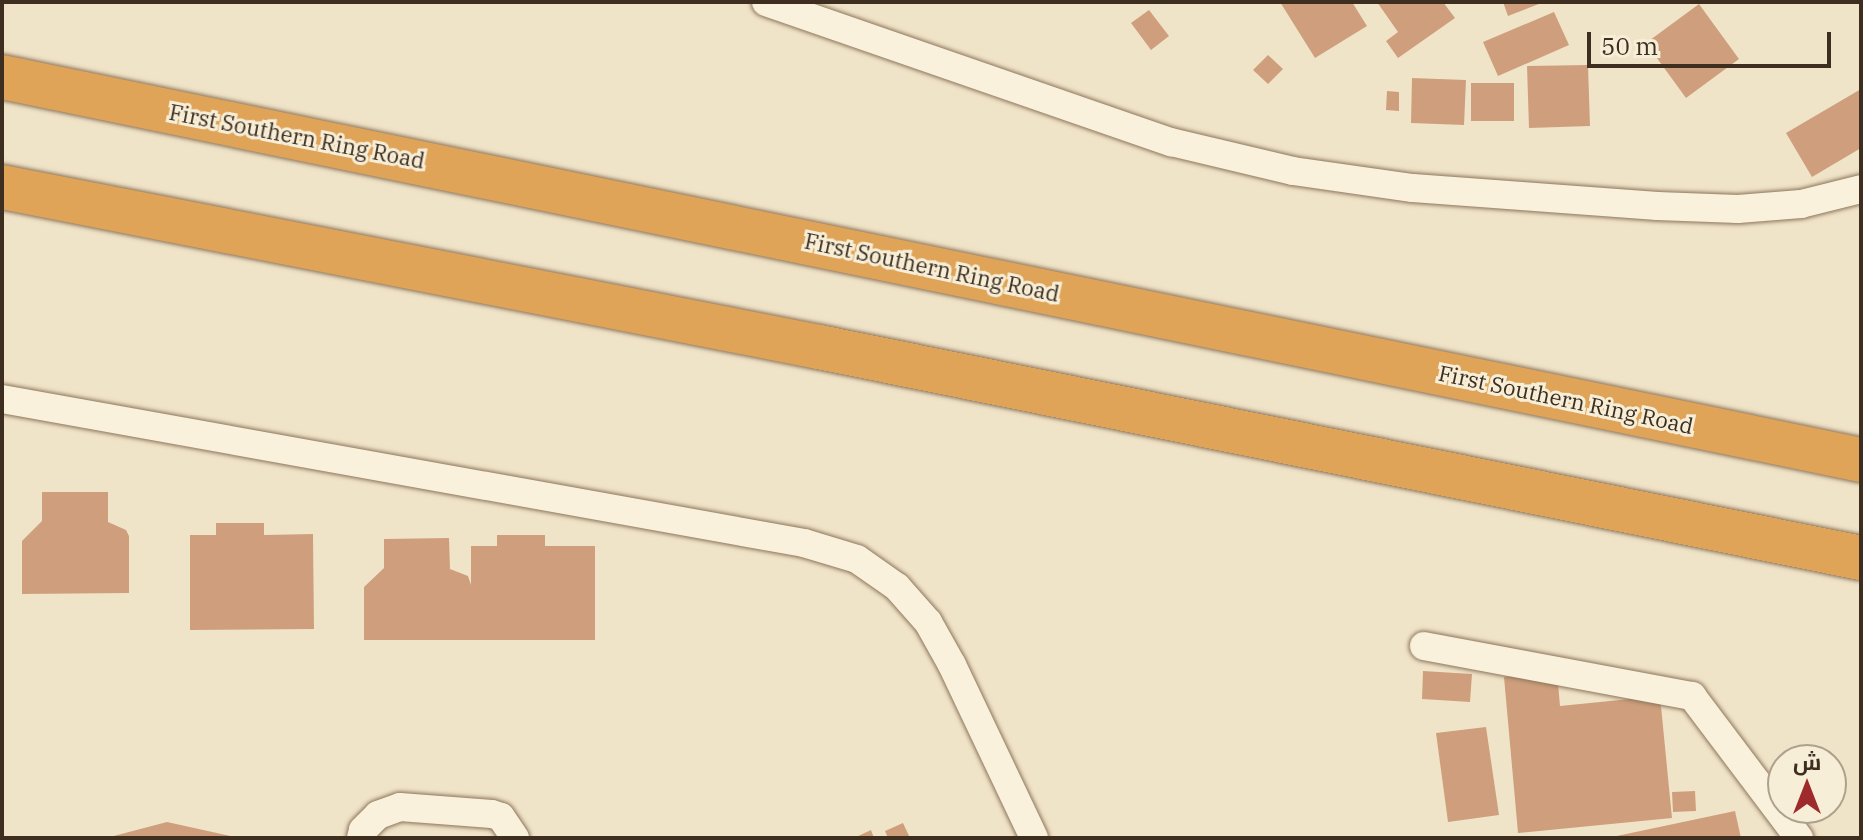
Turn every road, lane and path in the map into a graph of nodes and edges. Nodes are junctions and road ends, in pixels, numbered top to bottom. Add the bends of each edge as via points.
1 (766, 2) edge
2 (2, 77) edge
3 (2, 187) edge
4 (1861, 189) edge
5 (2, 399) edge
6 (1861, 460) edge
7 (1861, 558) edge
8 (1424, 646) dead end
9 (361, 838) edge
10 (515, 838) edge
11 (1034, 838) edge
12 (1799, 838) edge

1 - 4 street via 1171,142 1293,171 1413,188 1738,209 1801,204
2 - 6 highway, First Southern Ring Road
3 - 7 highway
5 - 11 street via 788,540 857,559 897,587 928,622
8 - 12 street via 1692,696
9 - 10 street via 378,815 400,807 492,814 501,817

